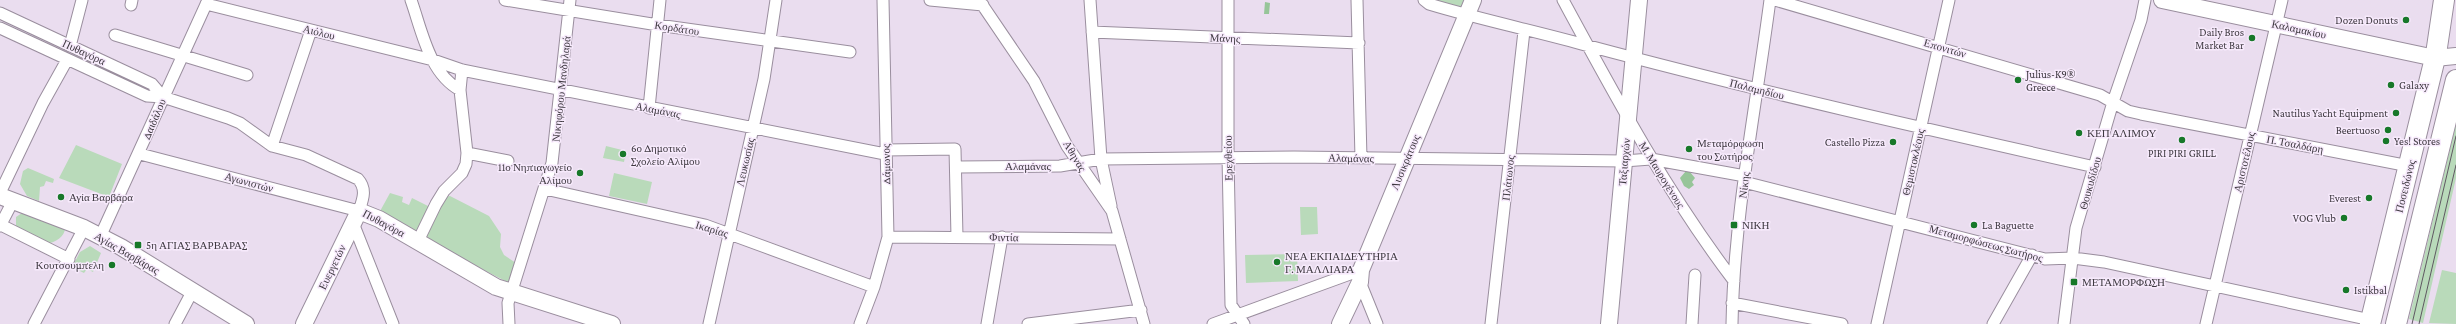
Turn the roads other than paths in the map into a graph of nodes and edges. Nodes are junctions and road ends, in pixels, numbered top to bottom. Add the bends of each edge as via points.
1 (82, 0) edge
2 (411, 0) edge
3 (660, 0) edge
4 (776, 0) edge
5 (883, 0) edge
6 (930, 0) edge
7 (1090, 0) edge
8 (1228, 0) edge
9 (1357, 0) edge
10 (1424, 0) edge
11 (1473, 0) edge
12 (1563, 0) edge
13 (1639, 0) edge
14 (1770, 0) edge
15 (1776, 0) edge
16 (1949, 0) edge
17 (2145, 0) edge
18 (2162, 0) edge
19 (2282, 0) edge
20 (2444, 0) edge
21 (512, 1) edge
22 (207, 2) edge
23 (981, 3) edge
24 (570, 5) edge
25 (0, 13) edge
26 (1467, 16) junction
27 (2276, 24) junction
28 (658, 25) junction
29 (0, 28) edge
30 (311, 30) junction
31 (1524, 31) junction
32 (1092, 32) junction
33 (115, 35) dead end
34 (1228, 38) junction
35 (770, 42) junction
36 (1358, 43) junction
37 (1587, 45) junction
38 (70, 46) junction
39 (1937, 46) junction
40 (850, 52) dead end
41 (183, 56) junction
42 (2456, 56) edge
43 (1634, 58) junction
44 (2435, 58) junction
45 (67, 60) junction
46 (433, 60) junction
47 (462, 70) junction
48 (247, 76) dead end
49 (2455, 84) edge
50 (460, 90) junction
51 (1759, 90) junction
52 (560, 91) junction
53 (163, 97) junction
54 (2113, 102) junction
55 (649, 108) junction
56 (2456, 108) edge
57 (1628, 119) junction
58 (753, 128) junction
59 (1921, 128) junction
60 (2251, 135) junction
61 (272, 146) junction
62 (885, 152) junction
63 (467, 153) junction
64 (140, 154) junction
65 (1101, 158) junction
66 (1228, 158) junction
67 (1361, 158) junction
68 (1651, 159) junction
69 (1406, 160) junction
70 (1510, 160) junction
71 (508, 161) dead end
72 (1624, 161) junction
73 (1078, 164) junction
74 (2410, 166) junction
75 (957, 167) junction
76 (2095, 167) junction
77 (1745, 179) junction
78 (545, 189) junction
79 (4, 197) edge
80 (1112, 211) junction
81 (356, 217) junction
82 (1899, 220) junction
83 (0, 226) edge
84 (84, 228) junction
85 (729, 233) junction
86 (956, 236) junction
87 (100, 237) junction
88 (888, 237) junction
89 (1002, 237) junction
90 (1120, 239) junction
91 (418, 241) junction
92 (2032, 255) junction
93 (2073, 258) junction
94 (69, 259) junction
95 (1695, 275) dead end
96 (1360, 276) junction
97 (1734, 282) junction
98 (2216, 286) junction
99 (874, 287) junction
100 (192, 292) junction
101 (512, 292) junction
102 (1732, 303) junction
103 (1140, 310) junction
104 (1240, 320) edge
105 (1083, 321) edge
106 (2371, 322) edge
107 (34, 324) edge
108 (175, 324) edge
109 (246, 324) edge
110 (304, 324) edge
111 (393, 324) edge
112 (509, 324) edge
113 (612, 324) edge
114 (709, 324) edge
115 (860, 324) edge
116 (987, 324) edge
117 (1028, 324) edge
118 (1144, 324) edge
119 (1213, 324) edge
120 (1340, 324) edge
121 (1377, 324) edge
122 (1491, 324) edge
123 (1609, 324) edge
124 (1692, 324) edge
125 (1732, 324) edge
126 (1842, 324) edge
127 (1877, 324) edge
128 (1993, 324) edge
129 (2064, 324) edge
130 (2206, 324) edge
131 (2396, 324) edge
132 (2405, 324) edge

1 - 38 street
2 - 46 street
3 - 28 street
4 - 35 street, Λευκωσίας
5 - 62 street, Δάμωνος
6 - 23 street
7 - 32 street
8 - 34 street, Ερεχθείου
9 - 36 street
10 - 26 street, Παλαμηδίου
11 - 26 street, Λυσικράτους
12 - 37 street, Μ. Μαυρογένους
13 - 43 street, Ταξιαρχών
14 - 51 street, Νίκης
15 - 39 street, Επονιτών
16 - 39 street, Θεμιστοκλέους
17 - 54 street, Θουκυδίδου via 2141,20
18 - 27 street, Καλαμακίου
19 - 27 street, Αριστοτέλους
20 - 44 highway, Ποσειδώνος
21 - 24 street, Κορδάτου
22 - 30 street, Αιόλου
22 - 41 street, Δαιδάλου
23 - 73 street, Αθηνάς via 1034,81
24 - 28 street, Κορδάτου
24 - 52 street, Νικηφόρου Μανδηλαρά
25 - 38 street, Πυθαγόρα
26 - 31 street, Παλαμηδίου
26 - 69 street, Λυσικράτους
27 - 44 street, Καλαμακίου
27 - 60 street, Αριστοτέλους
28 - 35 street, Κορδάτου
28 - 55 street
29 - 45 street, Πυθαγόρα
30 - 46 street, Αιόλου
30 - 61 street
31 - 37 street, Παλαμηδίου
31 - 70 street, Πλάτωνος
32 - 34 street, Μάνης
32 - 65 street
33 - 41 street
34 - 36 street, Μάνης
34 - 66 street, Ερεχθείου
35 - 40 street, Κορδάτου
35 - 58 street, Λευκωσίας
36 - 67 street
37 - 43 street, Παλαμηδίου
37 - 57 street, Μ. Μαυρογένους
38 - 53 street, Πυθαγόρα via 152,84
39 - 54 street, Επονιτών via 2100,94
39 - 59 street, Θεμιστοκλέους
41 - 48 street
41 - 53 street, Δαιδάλου
42 - 44 street
43 - 51 street, Παλαμηδίου
43 - 57 street, Ταξιαρχών
44 - 49 street via 2448,68
44 - 74 highway, Ποσειδώνος
45 - 53 street, Πυθαγόρα via 147,96
45 - 79 street via 43,103
46 - 47 street, Αλαμάνας
46 - 50 street via 449,84
47 - 50 street
47 - 52 street, Αλαμάνας
49 - 131 highway
50 - 63 street
51 - 59 street, Παλαμηδίου
51 - 77 street, Νίκης
52 - 55 street, Αλαμάνας
52 - 78 street, Νικηφόρου Μανδηλαρά via 556,138
53 - 61 street, Πυθαγόρα via 240,123
53 - 64 street, Δαιδάλου
54 - 60 street, Π. Τσαλδάρη via 2141,114
54 - 76 street, Θουκυδίδου
55 - 58 street, Αλαμάνας
56 - 132 street
57 - 68 street, Μ. Μαυρογένους
57 - 72 street, Ταξιαρχών
58 - 62 street, Αλαμάνας
58 - 85 street, Λευκωσίας
59 - 76 street, Παλαμηδίου
59 - 82 street, Θεμιστοκλέους
60 - 74 street, Π. Τσαλδάρη
60 - 98 street, Αριστοτέλους
61 - 81 street, Πυθαγόρα via 306,155 358,179 364,193
62 - 75 street, Αλαμάνας via 955,149
62 - 88 street, Δάμωνος
63 - 71 street
63 - 91 street via 462,173 444,192
64 - 81 street, Αγωνιστών
64 - 87 street, Δαιδάλου
65 - 66 street, Αλαμάνας
65 - 73 street, Αλαμάνας
65 - 80 street
66 - 67 street, Αλαμάνας
66 - 104 street, Ερεχθείου via 1231,305
67 - 69 street, Αλαμάνας
68 - 72 street, Αλαμάνας
68 - 77 street, Αλαμάνας
68 - 97 street, Μ. Μαυρογένους via 1707,246
69 - 70 street, Αλαμάνας
69 - 96 street, Λυσικράτους
70 - 72 street, Αλαμάνας
70 - 122 street, Πλάτωνος
72 - 123 street, Ταξιαρχών
73 - 75 street, Αλαμάνας
73 - 80 street, Αθηνάς
74 - 106 highway, Ποσειδώνος
75 - 86 street
76 - 93 street, Θουκυδίδου via 2076,228
77 - 82 street, Μεταμορφώσεως Σωτήρος
77 - 97 street, Νίκης
78 - 85 street, Ικαρίας via 705,225
78 - 101 street, Νικηφόρου Μανδηλαρά
79 - 83 street
79 - 84 street, Αγίας Βαρβάρας
80 - 90 street, Αθηνάς
81 - 91 street, Πυθαγόρα
81 - 110 street, Ευεργετών
81 - 111 street
82 - 92 street, Μεταμορφώσεως Σωτήρος
82 - 127 street, Θεμιστοκλέους
83 - 94 street
84 - 87 street, Αγίας Βαρβάρας
84 - 94 street
85 - 99 street, Ικαρίας
85 - 114 street, Λευκωσίας
86 - 88 street, Φιντία
86 - 89 street, Φιντία
87 - 100 street, Αγίας Βαρβάρας
88 - 99 street, Δάμωνος
89 - 90 street, Φιντία
89 - 116 street
90 - 103 street, Αθηνάς
91 - 101 street, Πυθαγόρα via 486,282
92 - 93 street, Μεταμορφώσεως Σωτήρος via 2052,259
92 - 128 street
93 - 98 street, Μεταμορφώσεως Σωτήρος via 2104,262
93 - 129 street, Θουκυδίδου
94 - 107 street
95 - 124 street
96 - 104 street
96 - 120 street, Λυσικράτους
96 - 121 street
97 - 102 street, Νίκης
98 - 106 street, Μεταμορφώσεως Σωτήρος
98 - 130 street, Αριστοτέλους
99 - 115 street, Δάμωνος
100 - 108 street
100 - 109 street, Αγίας Βαρβάρας
101 - 112 street, Νικηφόρου Μανδηλαρά via 508,303
101 - 113 street, Πυθαγόρα
102 - 125 street, Νίκης
102 - 126 street
103 - 105 street
103 - 118 street, Αθηνάς
104 - 119 street
105 - 117 street

